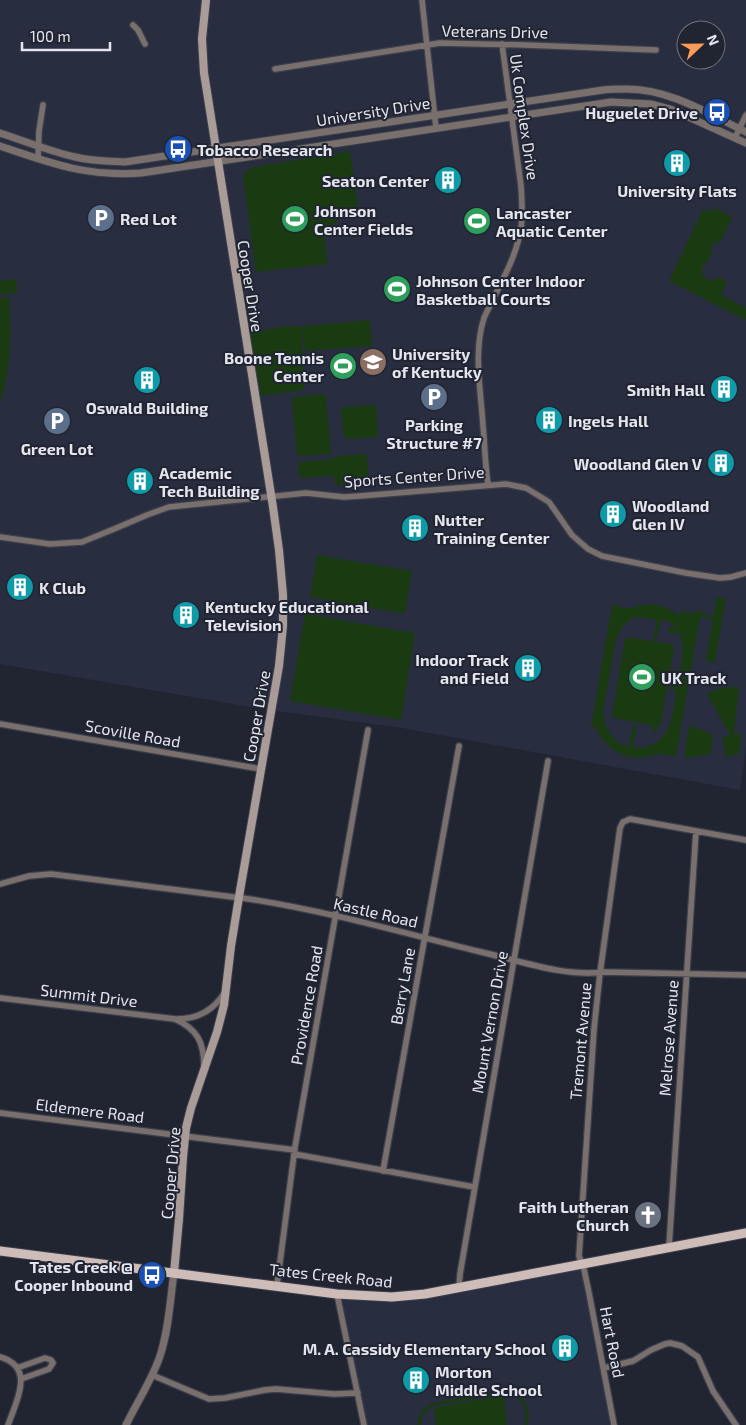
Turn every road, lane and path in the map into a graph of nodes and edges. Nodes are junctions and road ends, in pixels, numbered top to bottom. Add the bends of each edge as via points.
1 (206, 0) edge
2 (422, 0) edge
3 (133, 24) dead end
4 (145, 44) dead end
5 (502, 44) junction
6 (426, 45) junction
7 (656, 50) dead end
8 (275, 69) dead end
9 (509, 104) junction
10 (43, 105) dead end
11 (746, 115) edge
12 (435, 116) junction
13 (511, 116) junction
14 (436, 128) junction
15 (743, 130) edge
16 (0, 133) edge
17 (734, 138) junction
18 (746, 143) edge
19 (0, 146) edge
20 (39, 146) junction
21 (216, 149) junction
22 (38, 159) junction
23 (218, 162) junction
24 (488, 484) junction
25 (271, 497) junction
26 (0, 537) edge
27 (746, 573) edge
28 (0, 724) edge
29 (368, 730) dead end
30 (459, 746) dead end
31 (548, 762) dead end
32 (262, 769) junction
33 (696, 831) junction
34 (746, 840) edge
35 (0, 884) edge
36 (239, 897) junction
37 (335, 917) junction
38 (425, 938) junction
39 (514, 960) junction
40 (600, 973) junction
41 (686, 974) junction
42 (746, 975) edge
43 (226, 990) junction
44 (0, 998) edge
45 (175, 1019) junction
46 (204, 1068) junction
47 (0, 1113) edge
48 (185, 1136) junction
49 (294, 1152) junction
50 (384, 1171) junction
51 (474, 1187) junction
52 (746, 1232) edge
53 (668, 1247) junction
54 (0, 1251) edge
55 (582, 1264) junction
56 (174, 1273) junction
57 (277, 1285) junction
58 (459, 1287) junction
59 (337, 1294) junction
60 (0, 1357) edge
61 (17, 1368) junction
62 (604, 1368) junction
63 (152, 1375) junction
64 (21, 1379) junction
65 (358, 1393) junction
66 (8, 1425) edge
67 (126, 1425) edge
68 (364, 1425) edge
69 (614, 1425) edge
70 (736, 1425) edge

1 - 21 main road, Cooper Drive via 202,54
2 - 6 street
3 - 4 street
5 - 6 street, Veterans Drive
5 - 7 street, Veterans Drive
5 - 9 street, Uk Complex Drive
6 - 8 street, Veterans Drive
6 - 12 street
9 - 12 street, University Drive
9 - 13 street, Uk Complex Drive
9 - 15 street, University Drive via 603,90 634,89 676,98
10 - 20 street
11 - 15 street
12 - 14 street
12 - 21 street, University Drive
13 - 14 street, University Drive
13 - 17 street, University Drive via 611,102 651,104 673,110
13 - 24 street, Uk Complex Drive via 521,186 521,228 511,260 481,326 479,347
14 - 23 street, University Drive
15 - 17 street
16 - 20 street, University Drive
17 - 18 street, University Drive
19 - 22 street, University Drive
20 - 21 street, University Drive via 76,157 125,162
20 - 22 street
21 - 23 main road, Cooper Drive
22 - 23 street, University Drive via 71,169 110,174
23 - 25 main road, Cooper Drive
24 - 25 street, Sports Center Drive via 344,497 306,493
24 - 27 street, Sports Center Drive via 526,488 541,496 549,502 572,535 602,556 720,578
25 - 26 street, Sports Center Drive via 169,507 82,542 50,544
25 - 32 main road, Cooper Drive via 281,569 283,626
28 - 32 street, Scoville Road
29 - 37 street, Providence Road
30 - 38 street, Berry Lane
31 - 39 street, Mount Vernon Drive
32 - 36 main road, Cooper Drive
33 - 34 street
33 - 40 street, Tremont Avenue via 630,819 623,822
33 - 41 street, Melrose Avenue
35 - 36 street, Kastle Road via 46,874
36 - 37 street, Kastle Road
36 - 43 main road, Cooper Drive
37 - 38 street, Kastle Road
37 - 49 street, Providence Road
38 - 39 street, Kastle Road
38 - 50 street, Berry Lane
39 - 40 street, Kastle Road via 560,970
39 - 51 street, Mount Vernon Drive
40 - 41 street, Kastle Road
40 - 55 street, Tremont Avenue via 580,1237
41 - 42 street, Kastle Road
41 - 53 street, Melrose Avenue
43 - 45 street, Summit Drive via 204,1014
43 - 46 main road, Cooper Drive
44 - 45 street, Summit Drive
45 - 46 street, Summit Drive via 198,1036
46 - 48 main road, Cooper Drive
47 - 48 street, Eldemere Road
48 - 49 street, Eldemere Road
48 - 56 main road, Cooper Drive
49 - 50 street, Eldemere Road
49 - 57 street, Providence Road
50 - 51 street, Eldemere Road
51 - 58 street, Mount Vernon Drive
52 - 53 main road, Tates Creek Road
53 - 55 main road, Tates Creek Road
54 - 56 main road, Tates Creek Road
55 - 58 main road, Tates Creek Road
55 - 62 street, Hart Road
56 - 57 main road, Tates Creek Road
56 - 63 street, Cooper Drive via 166,1331
57 - 59 main road, Tates Creek Road
58 - 59 main road, Tates Creek Road via 413,1296
59 - 65 street
60 - 61 street via 8,1359
61 - 64 street
61 - 64 street via 45,1358 53,1364 50,1369
62 - 69 street, Hart Road
62 - 70 street via 633,1362 665,1344 682,1346 698,1357 713,1390
63 - 65 street via 209,1398 276,1389
63 - 67 street, Cooper Drive
64 - 66 street
65 - 68 street

